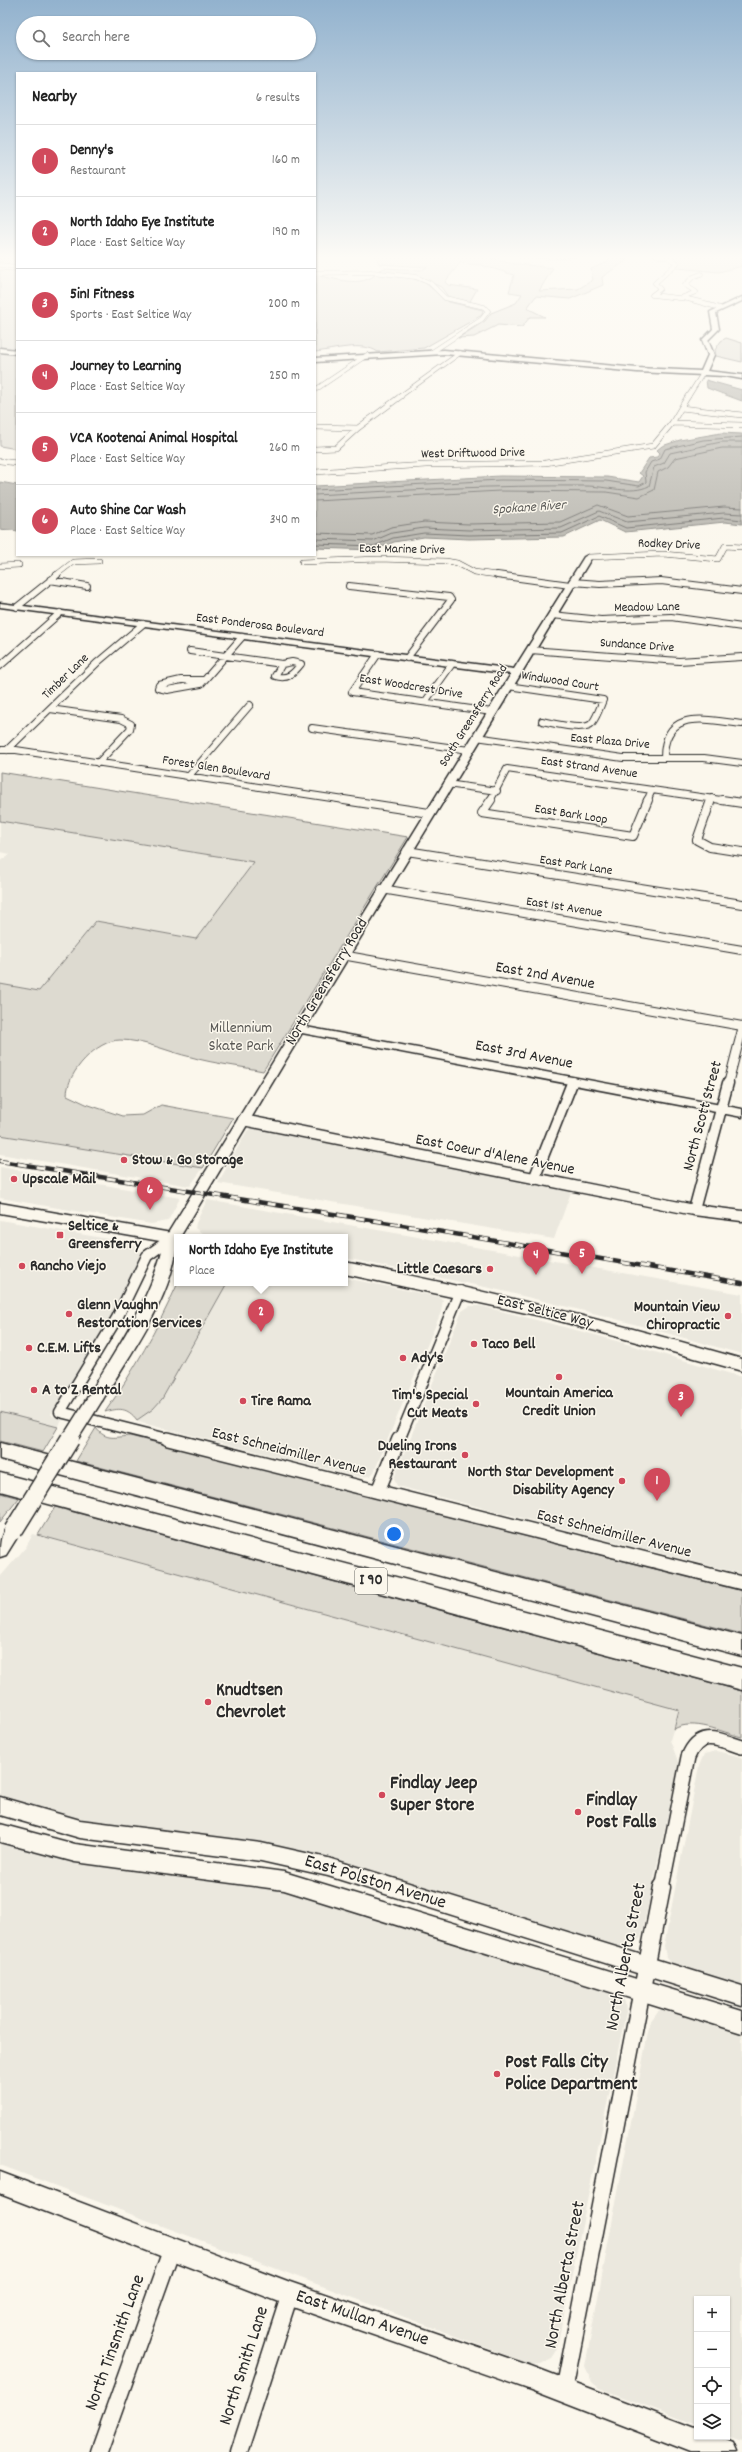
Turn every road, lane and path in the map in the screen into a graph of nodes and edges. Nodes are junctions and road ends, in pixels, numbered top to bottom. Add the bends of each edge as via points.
1 (346, 369) edge
2 (438, 369) edge
3 (631, 369) edge
4 (705, 369) edge
5 (703, 373) junction
6 (742, 377) edge
7 (316, 389) edge
8 (681, 408) junction
9 (742, 415) edge
10 (672, 423) junction
11 (742, 425) edge
12 (316, 427) edge
13 (358, 428) junction
14 (316, 449) edge
15 (0, 461) edge
16 (16, 463) edge
17 (316, 472) edge
18 (742, 547) edge
19 (588, 557) joint
20 (99, 561) dead end
21 (302, 562) dead end
22 (19, 565) dead end
23 (0, 566) edge
24 (50, 580) junction
25 (571, 584) junction
26 (87, 586) dead end
27 (349, 586) dead end
28 (742, 590) edge
29 (0, 605) edge
30 (17, 607) junction
31 (60, 613) junction
32 (552, 615) junction
33 (143, 624) junction
34 (742, 628) edge
35 (242, 637) junction
36 (530, 650) junction
37 (190, 651) dead end
38 (378, 654) junction
39 (226, 656) junction
40 (742, 657) edge
41 (407, 658) junction
42 (282, 664) dead end
43 (452, 664) junction
44 (0, 666) edge
45 (516, 672) junction
46 (204, 680) junction
47 (508, 686) junction
48 (425, 702) junction
49 (250, 705) dead end
50 (50, 709) junction
51 (492, 712) junction
52 (542, 721) dead end
53 (742, 724) edge
54 (312, 728) dead end
55 (476, 737) junction
56 (4, 750) edge
57 (468, 750) junction
58 (664, 758) junction
59 (98, 763) junction
60 (742, 763) edge
61 (188, 776) junction
62 (447, 784) junction
63 (652, 789) junction
64 (497, 791) junction
65 (712, 798) junction
66 (742, 803) edge
67 (429, 813) junction
68 (407, 851) junction
69 (742, 852) edge
70 (382, 889) junction
71 (742, 904) edge
72 (742, 950) edge
73 (342, 955) junction
74 (742, 1026) edge
75 (299, 1029) junction
76 (742, 1030) edge
77 (573, 1081) junction
78 (720, 1109) junction
79 (742, 1114) edge
80 (243, 1120) junction
81 (534, 1178) junction
82 (0, 1208) edge
83 (694, 1210) junction
84 (742, 1216) edge
85 (177, 1234) edge
86 (174, 1238) edge
87 (174, 1239) edge
88 (174, 1242) edge
89 (348, 1269) edge
90 (460, 1291) junction
91 (742, 1365) edge
92 (60, 1412) joint
93 (0, 1451) edge
94 (0, 1482) edge
95 (378, 1491) junction
96 (0, 1550) edge
97 (742, 1583) edge
98 (742, 1646) edge
99 (742, 1679) edge
100 (742, 1747) edge
101 (0, 1806) edge
102 (0, 1833) edge
103 (645, 1967) junction
104 (641, 1991) junction
105 (742, 1996) edge
106 (742, 2022) edge
107 (0, 2183) edge
108 (172, 2248) junction
109 (290, 2294) junction
110 (564, 2391) junction
111 (99, 2452) edge
112 (239, 2452) edge
113 (724, 2452) edge

1 - 7 street
2 - 13 street
3 - 5 street
4 - 5 street
5 - 6 street
5 - 8 street
8 - 9 street
8 - 10 street
10 - 11 street
10 - 17 street, West Driftwood Drive via 657,444 545,463 426,465
12 - 13 street
13 - 14 street via 336,448
15 - 16 street
18 - 19 street, Rodkey Drive via 725,546 718,559 663,554
19 - 25 street, South Greensferry Road
20 - 24 street via 73,562
21 - 25 street, East Marine Drive via 378,559 446,561 457,563 474,572
22 - 23 street
24 - 26 street
24 - 30 street
25 - 28 street via 661,581
25 - 32 street, South Greensferry Road
27 - 41 street via 449,597 451,600
29 - 30 street, East Ponderosa Boulevard
30 - 31 street, East Ponderosa Boulevard
31 - 33 street, East Ponderosa Boulevard
31 - 44 street
32 - 34 street, Meadow Lane via 601,620 671,617
32 - 36 street, South Greensferry Road
33 - 35 street, East Ponderosa Boulevard
33 - 50 street, Timber Lane via 98,662
35 - 38 street, East Ponderosa Boulevard
35 - 39 street
36 - 40 street, Sundance Drive via 679,661
36 - 45 street, South Greensferry Road
37 - 39 street
38 - 41 street, East Ponderosa Boulevard
38 - 48 street, East Woodcrest Drive via 352,692
39 - 42 street
39 - 46 street
41 - 43 street, East Ponderosa Boulevard
43 - 45 street, East Ponderosa Boulevard
43 - 48 street
45 - 47 street, South Greensferry Road
46 - 46 street via 193,687 167,690 158,688 167,682
47 - 51 street, South Greensferry Road
47 - 52 street, Windwood Court via 604,700 588,726 578,727
48 - 51 street, East Woodcrest Drive
49 - 61 street
50 - 56 street, Timber Lane
50 - 59 street via 121,719 131,724 130,729
51 - 55 street, South Greensferry Road
53 - 58 street via 696,719 678,723 672,727 664,744
54 - 57 street
55 - 57 street, South Greensferry Road
55 - 58 street, East Plaza Drive via 623,758
56 - 59 street, Forest Glen Boulevard
57 - 62 street, South Greensferry Road
58 - 60 street, East Plaza Drive via 704,758
59 - 61 street, Forest Glen Boulevard
61 - 67 street, Forest Glen Boulevard
62 - 64 street
62 - 67 street, South Greensferry Road
63 - 64 street, East Strand Avenue via 507,769
63 - 64 street, East Bark Loop via 633,836 482,813
63 - 65 street, East Strand Avenue
65 - 66 street, East Strand Avenue
65 - 69 street via 698,840 710,847
67 - 68 street, South Greensferry Road
68 - 70 street, South Greensferry Road
68 - 71 street, East Park Lane
70 - 72 street, East 1st Avenue
70 - 73 street, North Greensferry Road
73 - 74 street, East 2nd Avenue
73 - 75 street, North Greensferry Road
75 - 77 street, East 3rd Avenue
75 - 80 street, North Greensferry Road
76 - 78 street, North Scott Street
77 - 78 street, East 3rd Avenue
77 - 81 street
78 - 79 street, East 3rd Avenue
78 - 83 street, North Scott Street
80 - 81 street, East Coeur d'Alene Avenue
80 - 85 street, North Greensferry Road
81 - 83 street, East Coeur d'Alene Avenue
82 - 86 main road
83 - 84 street, East Coeur d'Alene Avenue
87 - 92 street, North Greensferry Road via 147,1256 117,1318
88 - 96 street, North Greensferry Road, bridge via 169,1260 146,1310 96,1397
89 - 90 main road, East Seltice Way
90 - 91 main road, East Seltice Way via 618,1330
90 - 95 street
92 - 95 street, East Schneidmiller Avenue
93 - 98 highway, I 90
94 - 99 highway, I 90
95 - 97 street, East Schneidmiller Avenue
100 - 103 street, North Alberta Street via 714,1739 700,1739 694,1744 688,1757
101 - 103 street, East Polston Avenue via 80,1829 261,1852 306,1861
102 - 104 street, East Polston Avenue via 75,1853 284,1881
103 - 104 street, North Alberta Street
103 - 105 street, East Polston Avenue
104 - 106 street, East Polston Avenue
104 - 110 street, North Alberta Street
107 - 108 street, East Mullan Avenue
108 - 109 street, East Mullan Avenue
108 - 111 street, North Tinsmith Lane
109 - 110 street, East Mullan Avenue
109 - 112 street, North Smith Lane
110 - 113 street, East Mullan Avenue

